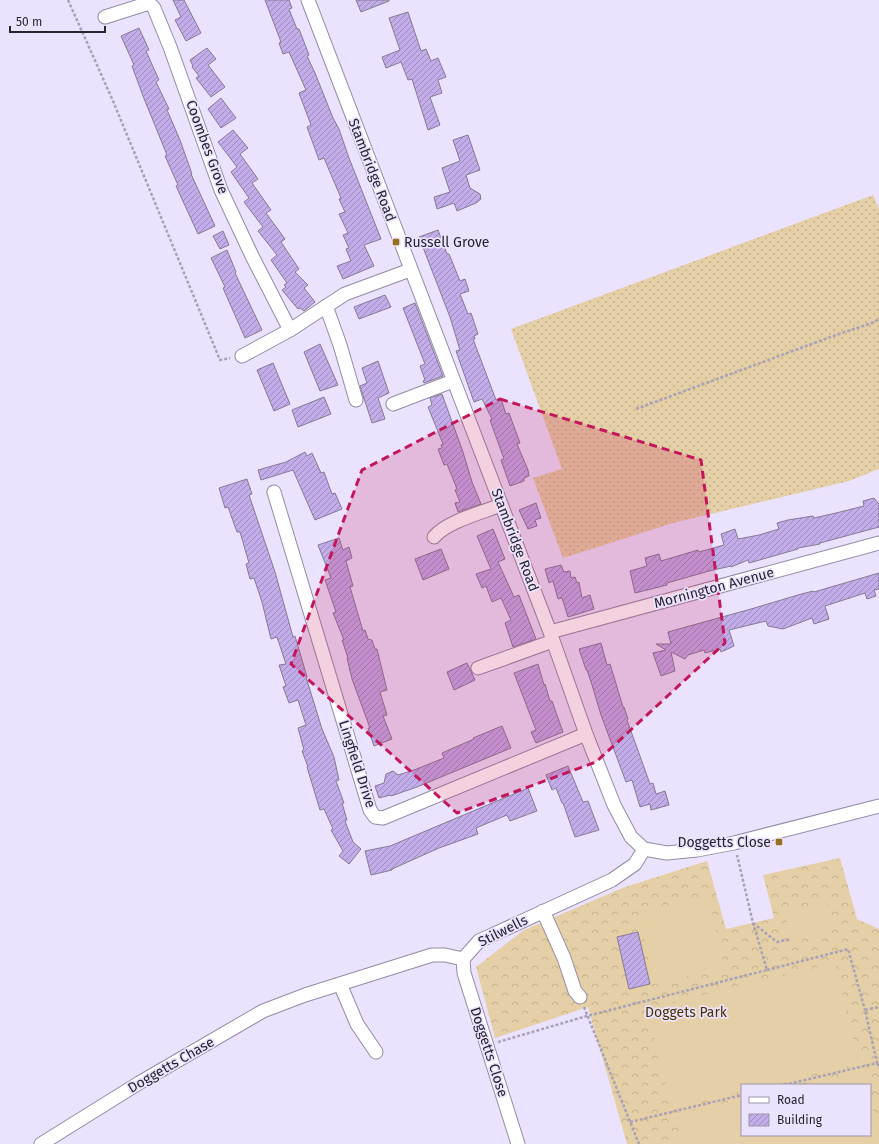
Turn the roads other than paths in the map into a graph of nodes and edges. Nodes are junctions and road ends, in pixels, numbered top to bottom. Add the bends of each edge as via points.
1 (308, 0) edge
2 (105, 17) dead end
3 (410, 270) junction
4 (326, 306) junction
5 (290, 330) junction
6 (242, 356) road end
7 (453, 381) junction
8 (356, 400) dead end
9 (393, 404) dead end
10 (274, 492) dead end
11 (502, 505) junction
12 (434, 537) dead end
13 (879, 543) edge
14 (551, 637) junction
15 (478, 668) dead end
16 (586, 734) junction
17 (879, 806) edge
18 (644, 848) junction
19 (542, 911) junction
20 (463, 959) junction
21 (340, 984) junction
22 (580, 997) road end
23 (376, 1052) dead end
24 (41, 1144) edge
25 (518, 1144) edge

1 - 3 street, Stambridge Road
2 - 5 street, Coombes Grove via 149,4 154,8 221,190
3 - 4 street via 345,294
3 - 7 street, Stambridge Road
4 - 5 street
4 - 8 street
5 - 6 street
7 - 9 street
7 - 11 street, Stambridge Road
10 - 16 street, Lingfield Drive via 370,810 375,817 383,818
11 - 12 street via 450,524 438,531
11 - 14 street, Stambridge Road
13 - 14 street, Mornington Avenue
14 - 15 street, Mornington Avenue
14 - 16 street, Stambridge Road
16 - 18 street, Stambridge Road via 623,823 631,838
17 - 18 street, Stambridge Road via 697,850 667,853
18 - 19 street, Stilwells via 635,864 612,880
19 - 20 street, Stilwells via 478,941
19 - 22 street via 564,958 575,991
20 - 21 street via 432,955
20 - 25 street, Doggetts Close via 464,973
21 - 23 street via 356,1024
21 - 24 street, Doggetts Chase via 263,1011

